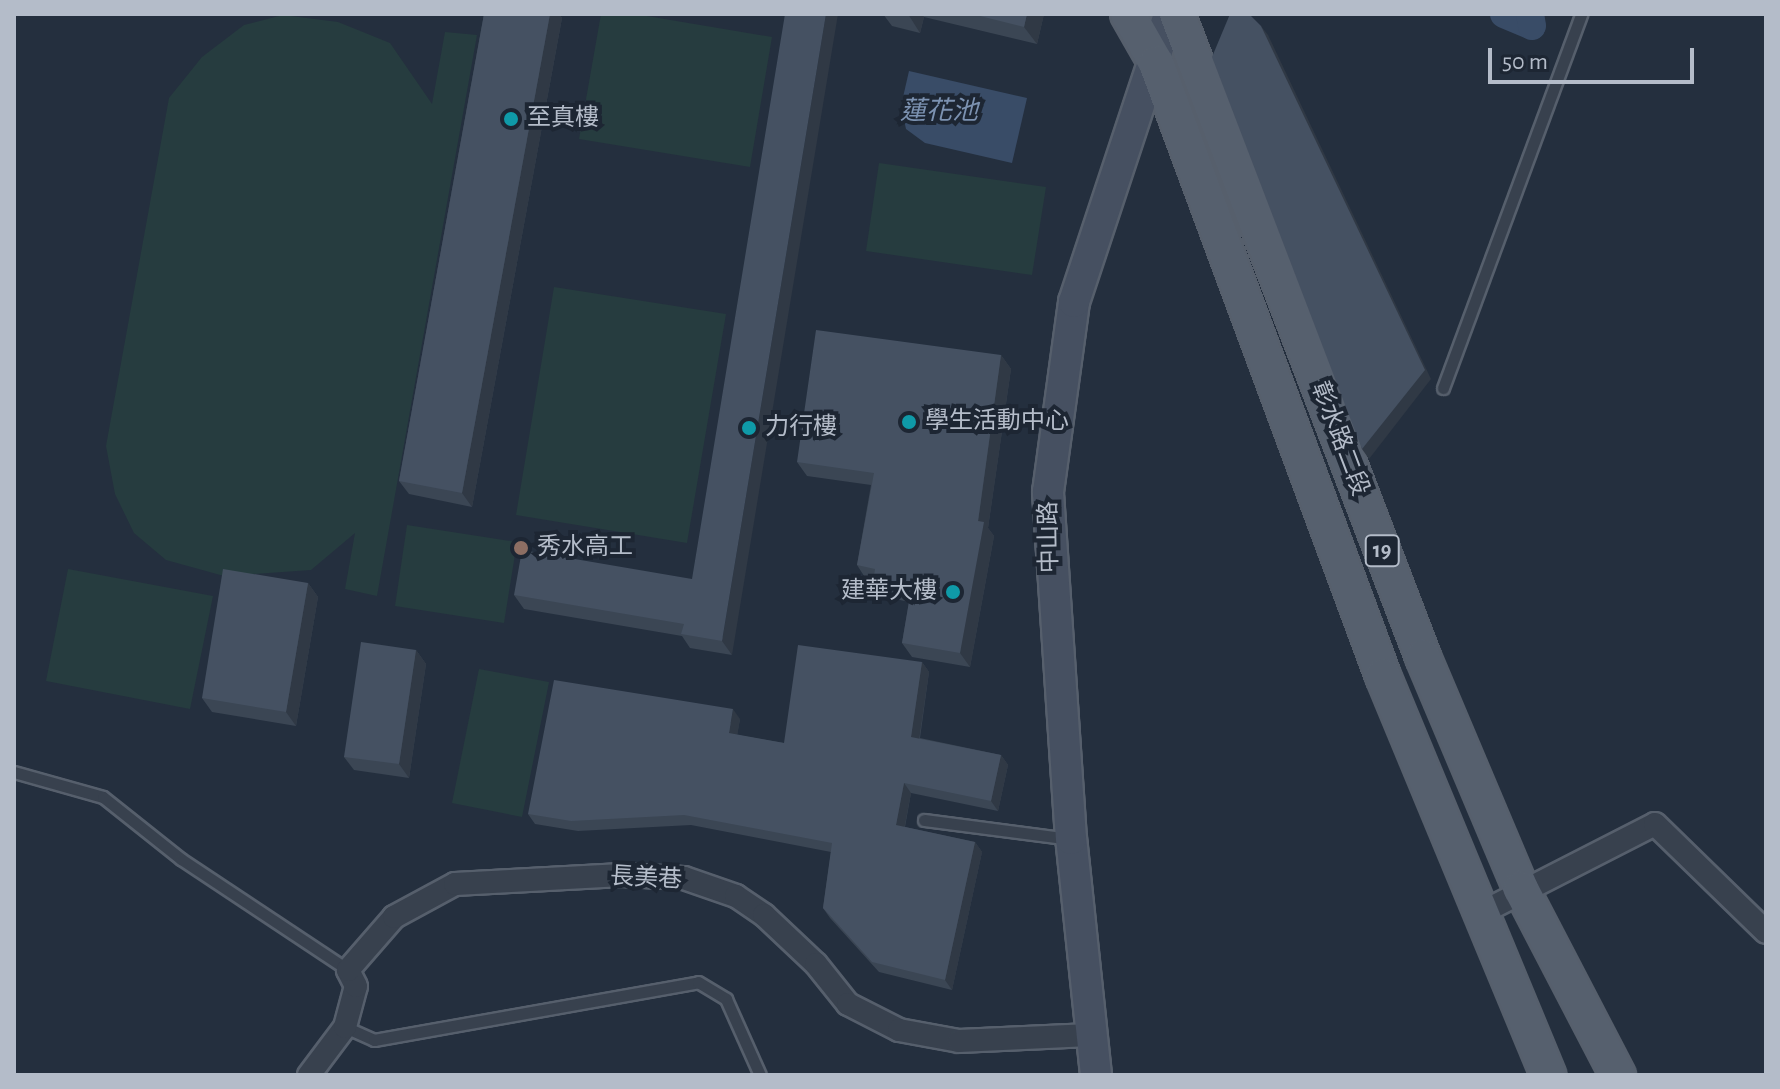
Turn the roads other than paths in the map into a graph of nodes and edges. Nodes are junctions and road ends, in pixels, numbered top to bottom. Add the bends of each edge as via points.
1 (1128, 14) edge
2 (1169, 14) edge
3 (1177, 14) edge
4 (1581, 14) edge
5 (1156, 63) junction
6 (1443, 388) dead end
7 (1423, 657) junction
8 (1383, 676) junction
9 (14, 772) edge
10 (924, 820) dead end
11 (1071, 839) junction
12 (1521, 889) junction
13 (1481, 913) junction
14 (1766, 932) edge
15 (348, 970) junction
16 (345, 1027) junction
17 (1090, 1035) junction
18 (309, 1075) edge
19 (760, 1075) edge
20 (1096, 1075) edge
21 (1548, 1075) edge
22 (1618, 1075) edge

1 - 5 main road, 19
2 - 5 street, 中山路
3 - 7 main road, 彰水路二段 / 19
4 - 6 lane
5 - 8 main road, 彰水路二段 / 19
5 - 11 street, 中山路 via 1074,302 1048,492
7 - 8 main road
7 - 12 main road, 彰水路二段 / 19
8 - 13 main road, 彰水路二段 / 19
9 - 15 lane via 103,797 181,859
10 - 11 lane
11 - 17 street, 中山路
12 - 13 street
12 - 14 street via 1655,824
12 - 22 main road, 彰水路二段 / 19
13 - 21 main road, 彰水路二段 / 19
15 - 16 street via 356,986
15 - 17 street, 長美巷 via 394,917 455,884 622,875 684,878 736,896 764,915 816,964 848,1004 899,1030 959,1041
16 - 18 street
16 - 19 lane via 374,1040 698,982 726,999
17 - 20 street, 中山路

